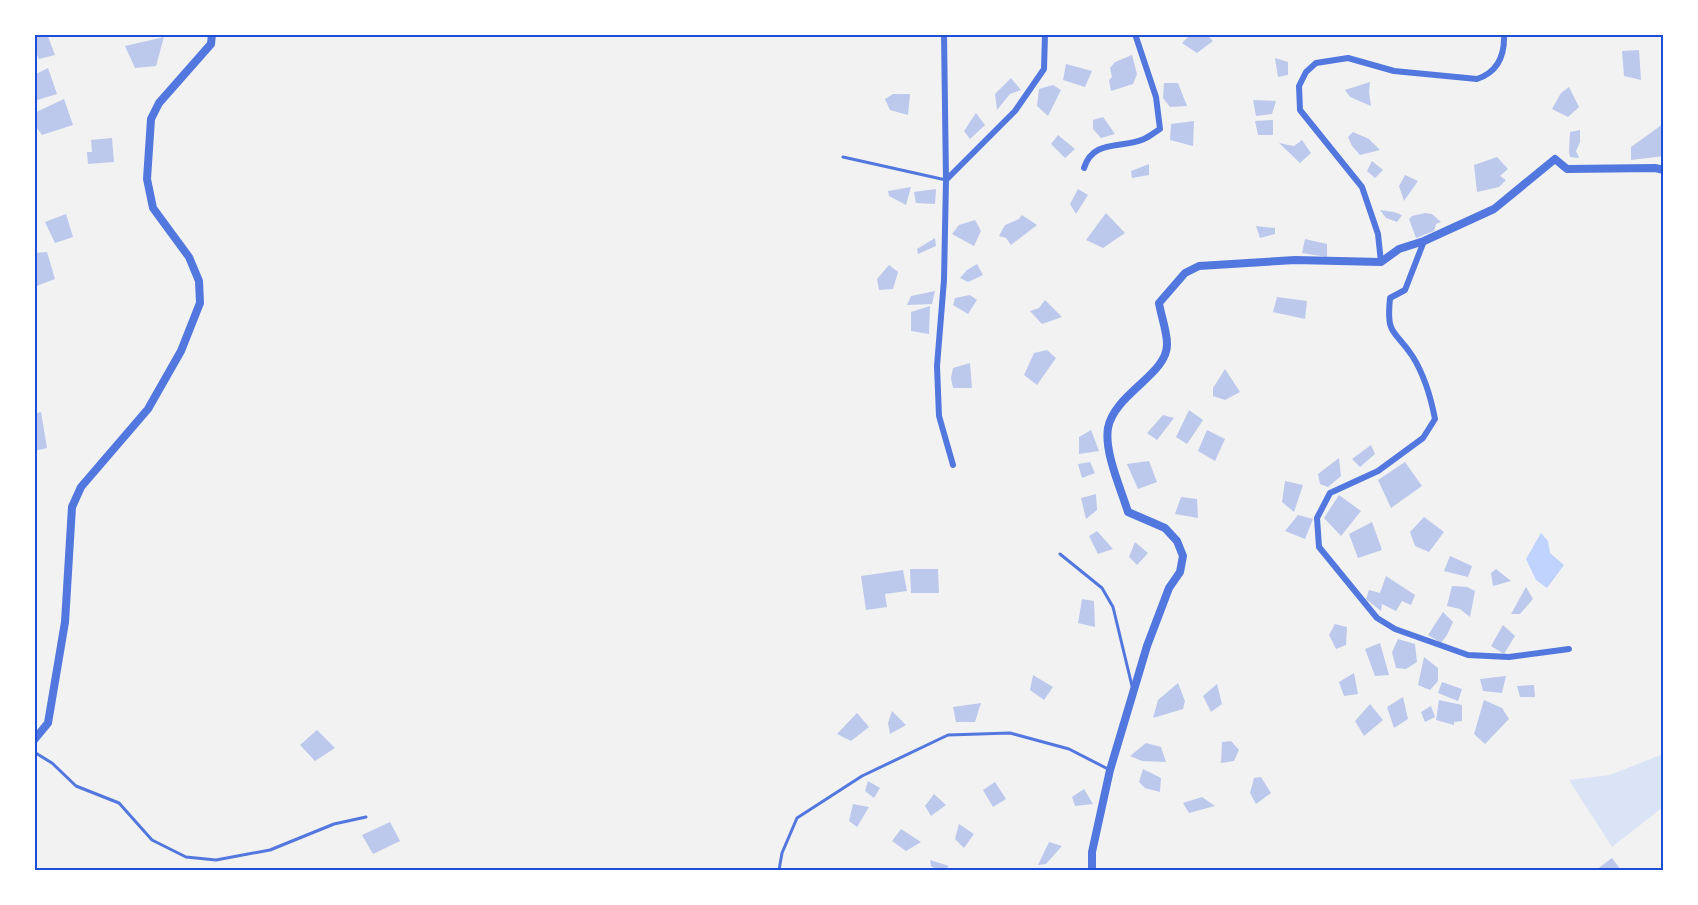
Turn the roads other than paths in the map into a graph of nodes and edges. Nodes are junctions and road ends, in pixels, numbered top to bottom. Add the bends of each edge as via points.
1 (212, 34) edge
2 (944, 34) edge
3 (1045, 34) edge
4 (1135, 34) edge
5 (1504, 34) edge
6 (843, 157) dead end
7 (1083, 168) dead end
8 (1664, 170) edge
9 (946, 180) junction
10 (1424, 241) junction
11 (1381, 262) junction
12 (953, 465) dead end
13 (1060, 554) dead end
14 (1569, 649) dead end
15 (1134, 691) junction
16 (34, 740) edge
17 (34, 752) edge
18 (1110, 770) junction
19 (366, 817) dead end
20 (779, 870) edge
21 (1092, 870) edge

1 - 16 street via 211,44 159,103 151,119 147,179 153,208 189,257 199,281 200,303 182,351 148,409 81,487 72,507 64,622 48,723
2 - 9 street
3 - 9 street via 1044,69 1015,111
4 - 7 street via 1156,98 1160,129 1143,140 1102,148 1087,157
5 - 11 street via 1497,66 1490,75 1478,79 1394,71 1348,58 1316,63 1306,72 1299,86 1300,110 1362,187 1378,234
6 - 9 lane
8 - 10 street via 1567,169 1555,159 1494,209
9 - 12 street via 937,366 939,416
10 - 11 street via 1399,249
10 - 14 street via 1406,290 1390,298 1388,318 1392,332 1413,357 1431,398 1435,419 1423,438 1378,471 1330,493 1317,518 1319,547 1377,618 1395,629 1468,655 1509,657
11 - 15 street via 1295,260 1199,266 1185,273 1159,303 1167,345 1162,362 1115,410 1108,428 1108,449 1128,512 1165,528 1178,541 1183,556 1180,572 1169,588 1147,646
13 - 15 lane via 1101,588 1113,607
15 - 18 street
17 - 19 lane via 76,786 119,803 152,840 186,857 216,860 270,850 334,824
18 - 20 lane via 1068,749 1010,733 948,735 862,776 797,818
18 - 21 street via 1092,852

